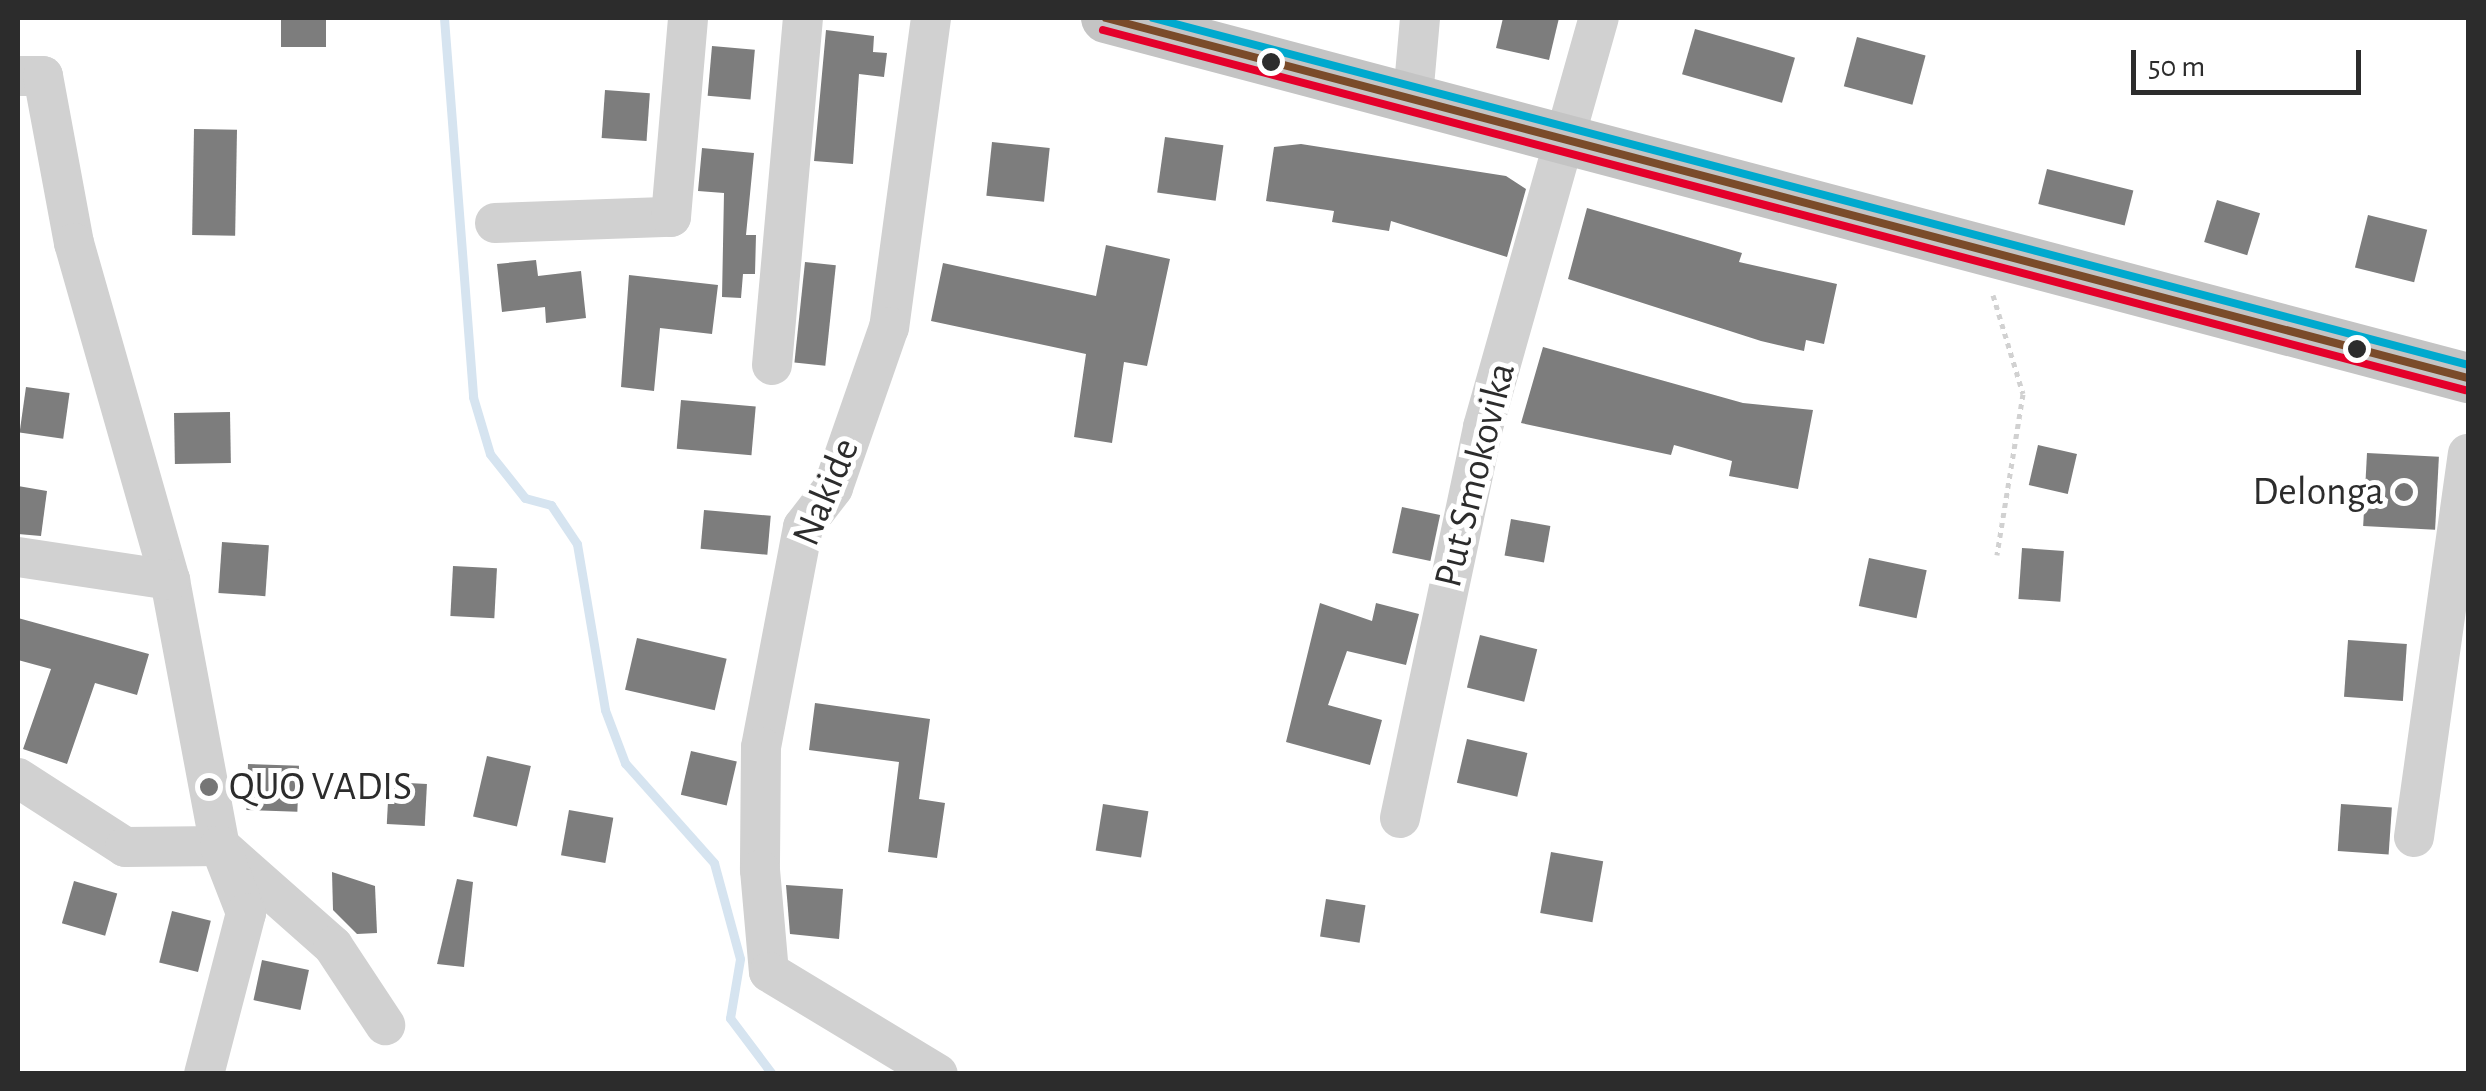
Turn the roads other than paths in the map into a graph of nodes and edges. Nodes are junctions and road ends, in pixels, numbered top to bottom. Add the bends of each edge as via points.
1 (688, 18) edge
2 (803, 18) edge
3 (932, 18) edge
4 (1106, 18) edge
5 (1420, 18) edge
6 (1599, 18) edge
7 (18, 76) edge
8 (1413, 97) junction
9 (1570, 137) junction
10 (495, 223) dead end
11 (772, 365) dead end
12 (2468, 378) edge
13 (2468, 454) edge
14 (18, 558) edge
15 (170, 580) junction
16 (18, 778) edge
17 (1400, 818) dead end
18 (2414, 837) dead end
19 (220, 846) junction
20 (386, 1026) dead end
21 (204, 1074) edge
22 (938, 1074) edge

1 - 10 street via 671,217
2 - 11 street
3 - 22 street, Nakide via 888,327 833,488 803,528 761,747 769,972
4 - 8 main road
5 - 8 street
6 - 9 street, Put Smokovika
7 - 15 street via 43,76 74,243
8 - 9 main road
9 - 12 main road
9 - 17 street, Put Smokovika via 1483,427
13 - 18 street
14 - 15 street
15 - 19 street
16 - 19 street via 125,847
19 - 20 street via 333,946
19 - 21 street via 246,913

